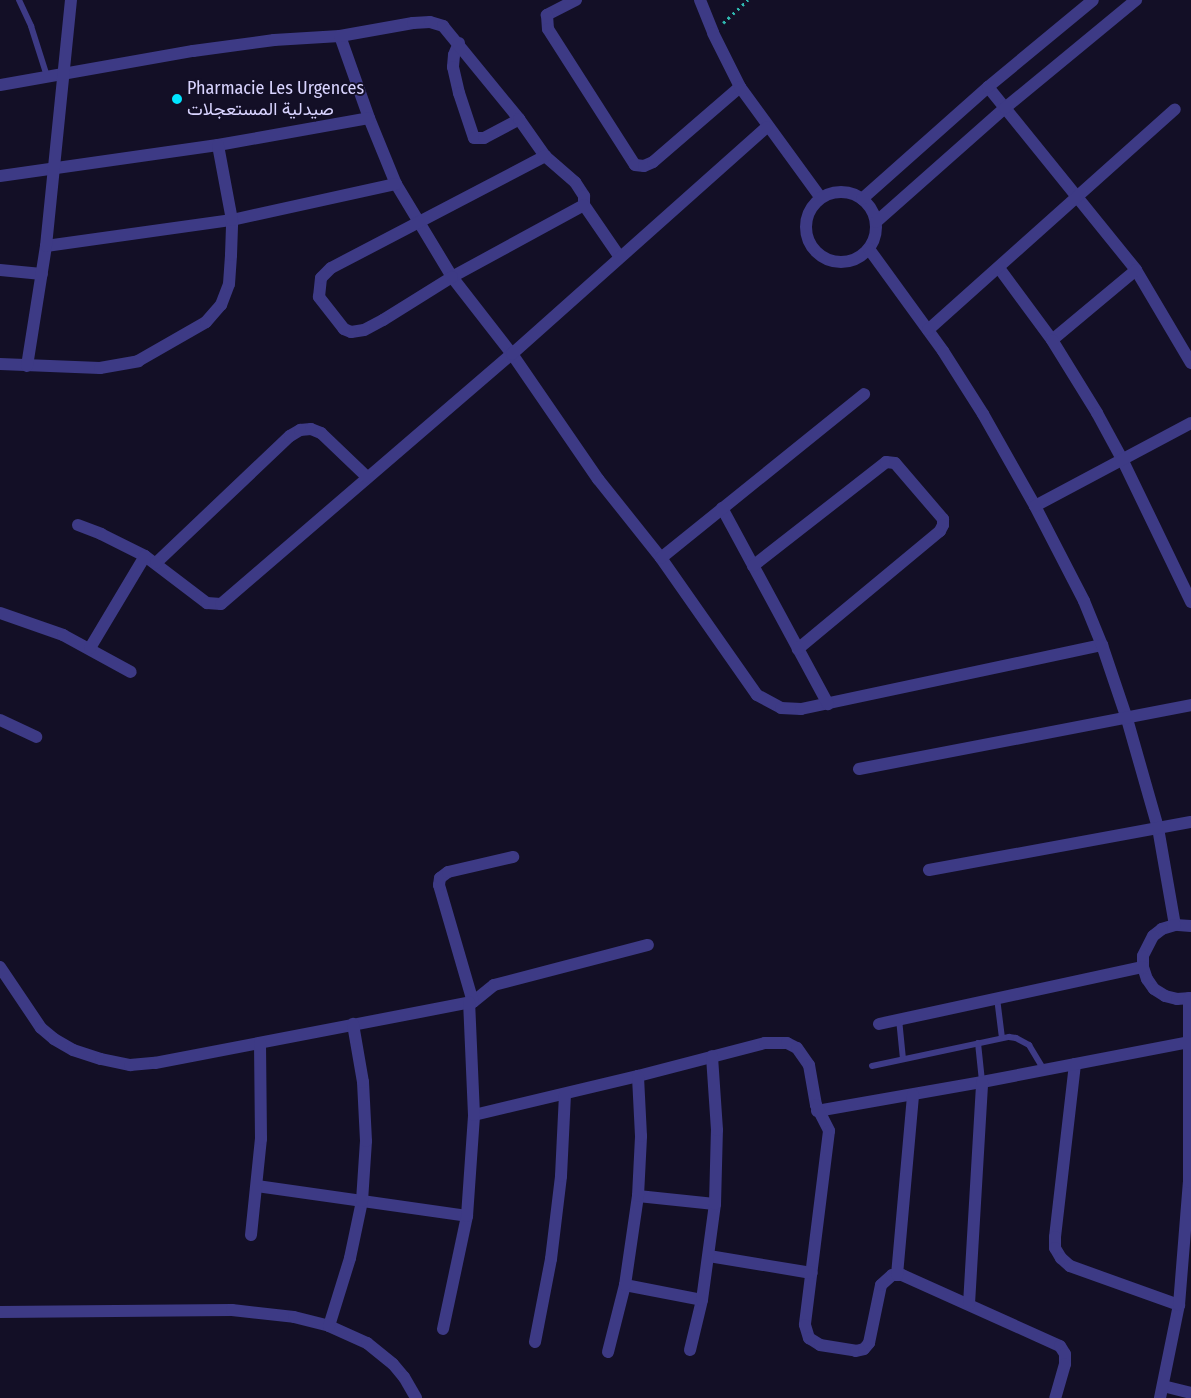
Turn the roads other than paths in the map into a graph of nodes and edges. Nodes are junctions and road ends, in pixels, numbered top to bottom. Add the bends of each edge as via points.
1 (19, 0) edge
2 (71, 0) edge
3 (576, 0) edge
4 (700, 0) edge
5 (1093, 0) edge
6 (1136, 0) edge
7 (340, 36) junction
8 (459, 43) junction
9 (64, 73) junction
10 (47, 76) junction
11 (0, 85) edge
12 (740, 86) junction
13 (988, 87) junction
14 (1005, 108) junction
15 (1175, 109) dead end
16 (368, 118) junction
17 (519, 119) junction
18 (767, 126) junction
19 (218, 146) junction
20 (545, 156) junction
21 (55, 168) junction
22 (0, 176) edge
23 (396, 184) junction
24 (821, 198) junction
25 (1078, 198) junction
26 (862, 199) junction
27 (584, 205) junction
28 (232, 220) junction
29 (418, 222) junction
30 (876, 222) junction
31 (46, 246) junction
32 (869, 249) junction
33 (619, 256) junction
34 (999, 268) junction
35 (0, 270) edge
36 (1136, 270) junction
37 (42, 274) junction
38 (452, 278) junction
39 (928, 330) junction
40 (1052, 340) junction
41 (512, 354) junction
42 (1191, 363) edge
43 (0, 364) edge
44 (27, 366) junction
45 (864, 394) dead end
46 (1191, 423) edge
47 (1122, 460) junction
48 (367, 477) junction
49 (1035, 506) junction
50 (722, 508) junction
51 (78, 525) dead end
52 (145, 556) junction
53 (661, 558) junction
54 (156, 563) junction
55 (753, 566) junction
56 (1191, 602) edge
57 (0, 613) edge
58 (1102, 646) junction
59 (90, 648) junction
60 (798, 649) junction
61 (131, 672) dead end
62 (828, 704) junction
63 (1191, 706) edge
64 (1127, 718) junction
65 (0, 720) edge
66 (36, 737) dead end
67 (859, 769) dead end
68 (1191, 822) edge
69 (1158, 828) junction
70 (512, 857) dead end
71 (928, 870) dead end
72 (1174, 925) junction
73 (1191, 926) edge
74 (648, 945) dead end
75 (1143, 967) junction
76 (0, 968) edge
77 (996, 998) junction
78 (1190, 998) edge
79 (471, 1002) junction
80 (899, 1019) junction
81 (353, 1024) junction
82 (879, 1024) dead end
83 (1002, 1038) junction
84 (1190, 1042) edge
85 (260, 1043) junction
86 (978, 1043) junction
87 (712, 1056) junction
88 (903, 1059) junction
89 (1075, 1064) junction
90 (872, 1066) dead end
91 (1044, 1070) junction
92 (638, 1076) junction
93 (982, 1082) junction
94 (564, 1094) junction
95 (913, 1095) junction
96 (817, 1111) junction
97 (474, 1115) junction
98 (1190, 1182) edge
99 (257, 1186) junction
100 (638, 1196) junction
101 (362, 1201) junction
102 (715, 1204) junction
103 (466, 1216) junction
104 (251, 1235) dead end
105 (709, 1256) junction
106 (812, 1273) junction
107 (897, 1275) junction
108 (625, 1285) junction
109 (702, 1300) junction
110 (968, 1304) junction
111 (1179, 1305) junction
112 (0, 1312) edge
113 (329, 1326) junction
114 (443, 1329) dead end
115 (535, 1342) dead end
116 (690, 1350) dead end
117 (608, 1352) dead end
118 (1162, 1392) edge
119 (1191, 1393) edge
120 (416, 1398) edge
121 (1054, 1398) edge

1 - 10 lane
2 - 9 street
3 - 12 street via 547,15 548,29 635,165 653,162
4 - 12 street
5 - 13 street
6 - 14 street
7 - 8 street via 430,22 443,26
7 - 9 street via 274,40
7 - 16 street
8 - 17 street
8 - 17 street via 453,67 474,138 484,138
9 - 10 street
9 - 21 street
10 - 11 street
12 - 18 street
13 - 14 street
13 - 26 street
14 - 25 street
14 - 30 street
15 - 25 street
16 - 19 street
16 - 23 street
17 - 20 street
18 - 24 street
18 - 33 street
19 - 21 street
19 - 28 street
20 - 27 street via 575,182 584,196
20 - 29 street
21 - 22 street
21 - 31 street
23 - 28 street
23 - 29 street
24 - 26 street via 842,192
24 - 32 street via 812,206 806,223 809,241 815,251 825,258 842,262 860,257
25 - 34 street
25 - 36 street
26 - 30 street via 869,205
27 - 33 street
27 - 38 street
28 - 31 street
28 - 44 street via 229,284 221,305 206,322 138,361 100,368
29 - 38 street
29 - 38 street via 330,268 321,278 319,297 344,329 358,331 383,320
30 - 32 street
31 - 37 street
32 - 39 street
33 - 41 street
34 - 39 street
34 - 40 street
35 - 37 street
36 - 40 street
36 - 42 street
37 - 44 street
38 - 41 street
39 - 49 street via 983,414
40 - 47 street
41 - 48 street
41 - 53 street via 598,479
43 - 44 street
45 - 50 street
46 - 47 street
47 - 49 street
47 - 56 street
48 - 54 street via 221,604 207,603
48 - 54 street via 321,433 311,429 300,430
49 - 58 street via 1084,601
50 - 53 street
50 - 55 street
51 - 52 street
52 - 54 street
52 - 59 street
53 - 62 street via 757,695 772,705 791,710
55 - 60 street
55 - 60 street via 886,462 895,463 943,519 940,531
57 - 59 street
58 - 62 street
58 - 64 street
59 - 61 street
60 - 62 street
63 - 64 street
64 - 67 street
64 - 69 street
65 - 66 street
68 - 69 street
69 - 71 street
69 - 72 street
70 - 79 street via 448,872 440,878 439,885
72 - 73 street
72 - 75 street via 1153,936 1143,956
74 - 79 street via 494,985
75 - 77 street
75 - 78 street via 1154,989 1165,996
76 - 85 street via 41,1028 73,1050 101,1059 130,1065 155,1063
77 - 80 street
77 - 83 lane
78 - 84 street
79 - 81 street
79 - 97 street
80 - 82 street
80 - 88 lane
81 - 85 street
81 - 101 street via 364,1082 366,1132
83 - 86 lane
83 - 91 lane via 1016,1038 1029,1046
84 - 89 street
84 - 98 street
85 - 99 street via 262,1091
86 - 88 lane
86 - 93 lane
87 - 92 street
87 - 96 street via 765,1042 787,1043 796,1048 809,1065
87 - 102 street via 717,1130
88 - 90 lane
89 - 91 street
89 - 111 street via 1055,1236 1058,1254 1070,1266
91 - 93 street
92 - 94 street
92 - 100 street via 641,1136
93 - 95 street
93 - 110 street
94 - 97 street
94 - 115 street via 561,1176 551,1260
95 - 96 street
95 - 107 street
96 - 106 street via 827,1125 829,1138
97 - 103 street
98 - 111 street
99 - 101 street
99 - 104 street
100 - 102 street
100 - 108 street
101 - 103 street
101 - 113 street via 350,1258
102 - 105 street
103 - 114 street
105 - 106 street
105 - 109 street
106 - 107 street via 806,1334 815,1343 856,1351 869,1343 881,1284
107 - 110 street
108 - 109 street
108 - 117 street
109 - 116 street
110 - 121 street via 1060,1346 1065,1354 1065,1364
111 - 118 street
112 - 113 street via 232,1310 281,1315
113 - 120 street via 380,1352 404,1377
118 - 119 street

